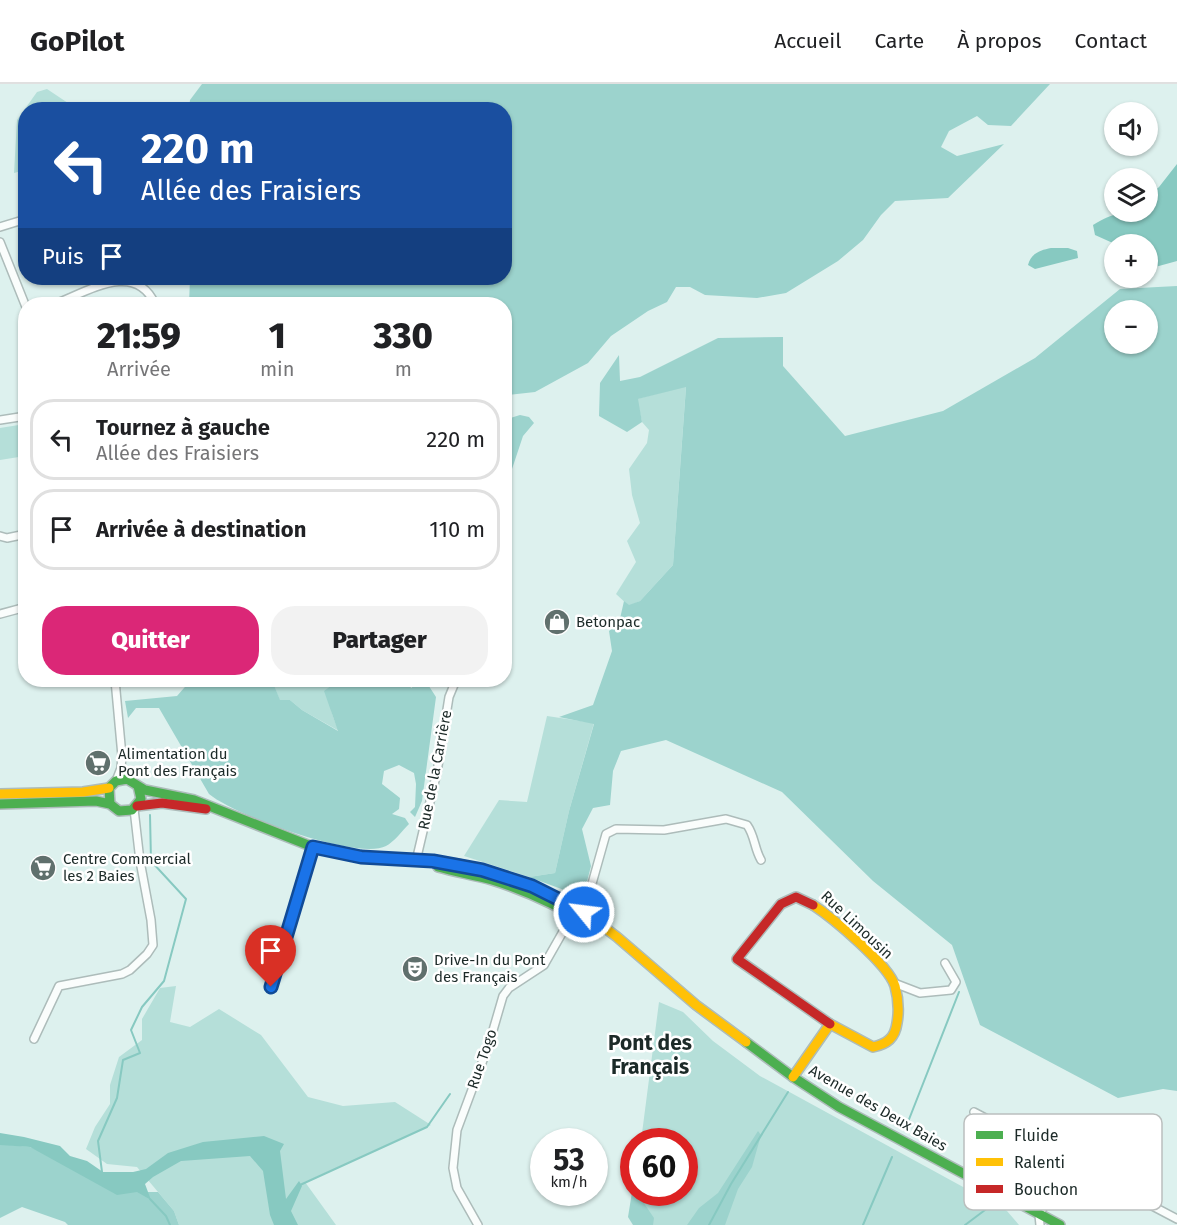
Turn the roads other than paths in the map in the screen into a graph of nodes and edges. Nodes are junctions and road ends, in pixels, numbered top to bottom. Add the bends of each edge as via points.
1 (18, 221) edge
2 (0, 227) edge
3 (0, 242) edge
4 (106, 285) edge
5 (22, 297) edge
6 (73, 297) edge
7 (18, 417) edge
8 (0, 420) edge
9 (0, 536) edge
10 (18, 536) edge
11 (18, 608) edge
12 (0, 614) edge
13 (116, 687) edge
14 (453, 687) edge
15 (122, 756) junction
16 (135, 783) junction
17 (112, 785) junction
18 (0, 794) edge
19 (0, 804) edge
20 (110, 804) junction
21 (136, 808) junction
22 (119, 811) junction
23 (227, 812) junction
24 (137, 832) junction
25 (313, 847) junction
26 (761, 860) dead end
27 (416, 861) junction
28 (578, 911) junction
29 (945, 963) dead end
30 (894, 983) junction
31 (271, 987) dead end
32 (830, 1024) junction
33 (34, 1039) dead end
34 (793, 1077) junction
35 (974, 1112) dead end
36 (978, 1114) edge
37 (964, 1174) edge
38 (1030, 1210) edge
39 (1042, 1210) edge
40 (1158, 1210) edge
41 (1039, 1215) junction
42 (1177, 1220) edge
43 (478, 1225) edge
44 (1040, 1225) edge
45 (1060, 1225) edge

1 - 2 street
3 - 5 street
4 - 6 street
7 - 8 street
9 - 10 street
11 - 12 street
13 - 15 street
14 - 27 street, Rue de la Carrière
15 - 16 street via 127,774
15 - 17 street
16 - 17 main road via 121,780
16 - 21 main road via 141,795
16 - 23 main road, Avenue des Deux Baies via 145,790 194,800
17 - 18 main road via 82,792
17 - 20 main road
19 - 20 main road
20 - 22 main road
21 - 22 main road
21 - 23 main road, Avenue des Deux Baies via 146,803
21 - 24 street
22 - 24 street
23 - 25 main road, Avenue des Deux Baies
24 - 33 street via 153,945 122,974 59,986
25 - 27 main road, Avenue des Deux Baies via 361,857
25 - 31 street
26 - 28 street, Rue Togo via 747,825 726,819 664,830 616,829 606,834
27 - 28 main road, Avenue des Deux Baies via 458,864 490,872 532,886
28 - 34 main road, Avenue des Deux Baies
28 - 43 street, Rue Togo via 544,965 503,996 457,1130 453,1168 458,1188
29 - 30 street via 956,982 951,990 920,993
30 - 32 main road, Rue Limousin via 899,1024 888,1042 873,1047
30 - 32 main road, Rue Limousin via 871,956 810,901 797,897 784,901 736,959
32 - 34 main road
34 - 37 main road, Avenue des Deux Baies via 839,1107
35 - 36 street
38 - 41 main road, Avenue des Deux Baies
39 - 41 street
40 - 42 street
41 - 44 street
41 - 45 main road, Avenue des Deux Baies

